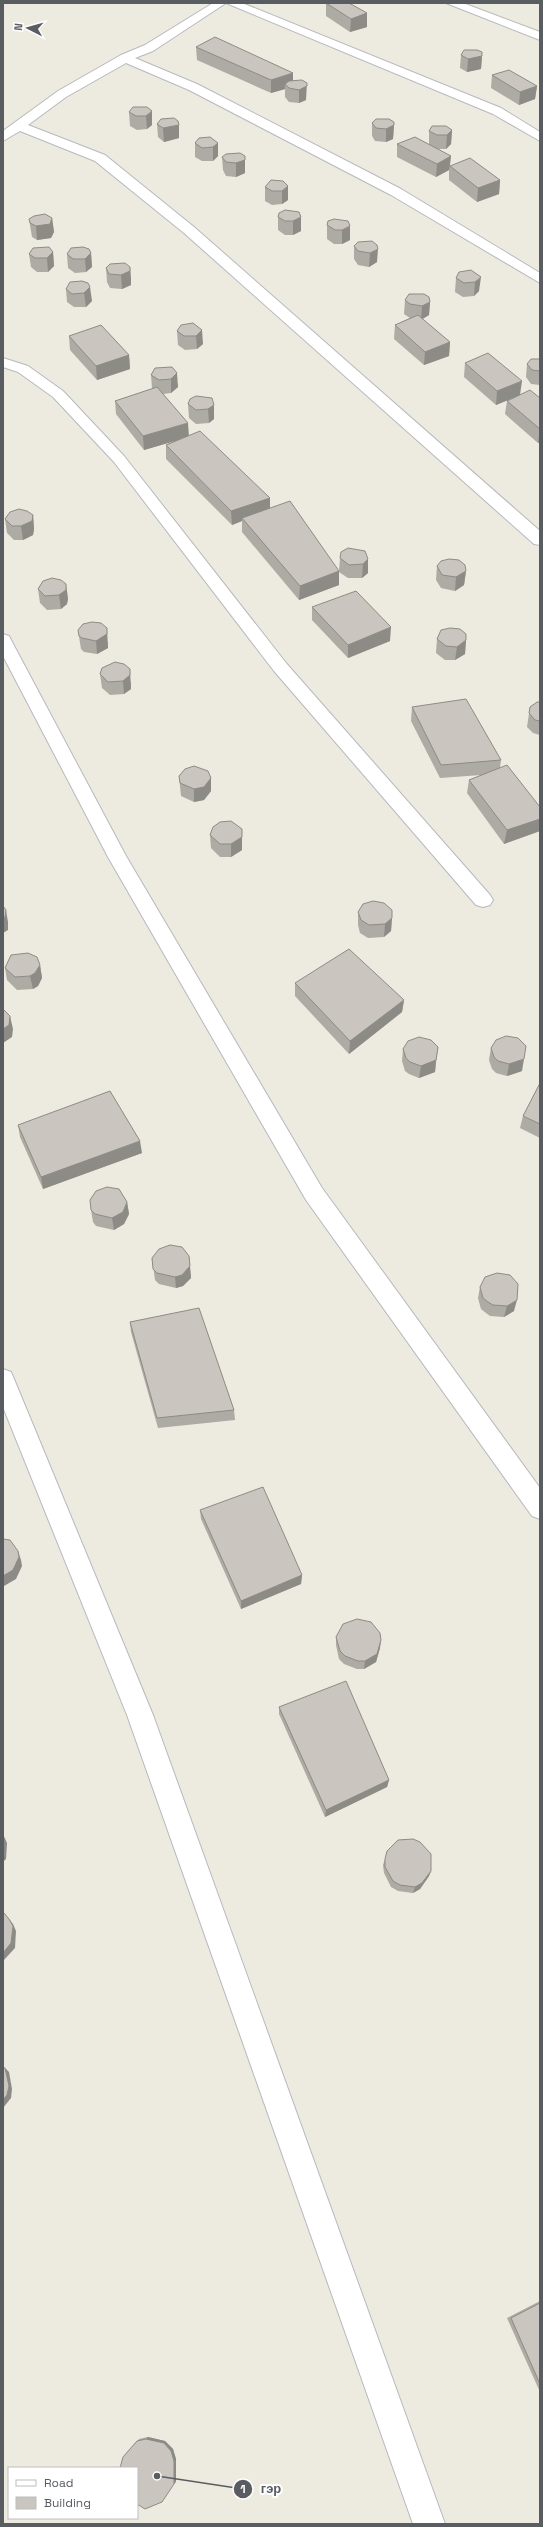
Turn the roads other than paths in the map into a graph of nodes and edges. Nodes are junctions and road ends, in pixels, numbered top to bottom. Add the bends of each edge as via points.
1 (221, 3) edge
2 (232, 3) edge
3 (452, 3) edge
4 (540, 36) edge
5 (126, 58) junction
6 (19, 126) junction
7 (3, 137) edge
8 (540, 137) edge
9 (540, 279) edge
10 (3, 362) edge
11 (538, 536) edge
12 (3, 640) edge
13 (483, 900) dead end
14 (3, 1379) edge
15 (540, 1508) edge
16 (429, 2524) edge

1 - 5 street via 149,48
2 - 8 street via 497,111
3 - 4 street
5 - 6 street via 62,94
5 - 9 street via 193,87 396,192
6 - 7 street
6 - 11 street via 100,158 190,230
10 - 13 street via 23,369 58,394 119,459 280,667
12 - 15 street via 117,857 314,1194
14 - 16 street via 140,1715

